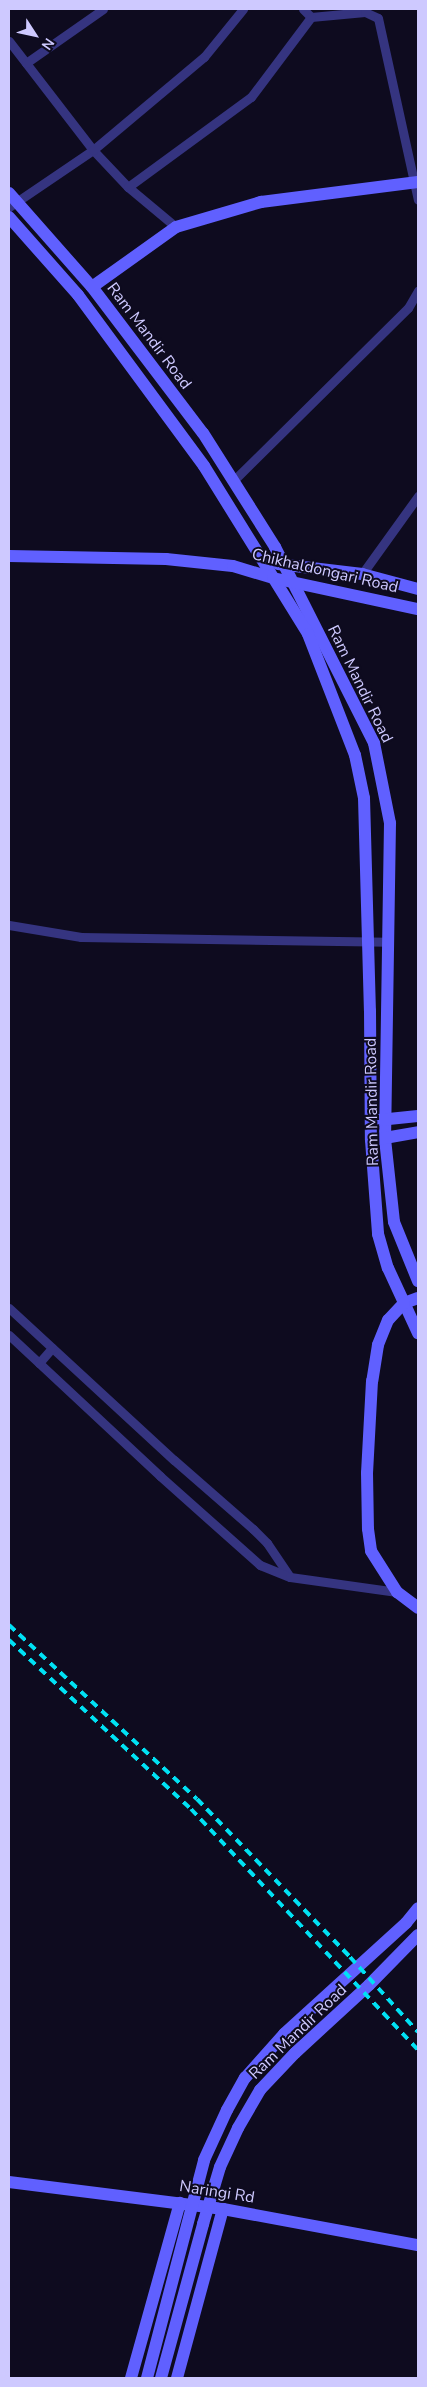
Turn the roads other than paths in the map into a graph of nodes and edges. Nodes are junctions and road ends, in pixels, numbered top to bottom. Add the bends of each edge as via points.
1 (103, 9) edge
2 (243, 9) edge
3 (303, 9) edge
4 (311, 17) junction
5 (9, 41) edge
6 (26, 63) junction
7 (93, 150) junction
8 (417, 182) edge
9 (128, 186) junction
10 (418, 200) edge
11 (11, 201) edge
12 (9, 217) edge
13 (176, 227) junction
14 (92, 287) junction
15 (418, 290) edge
16 (233, 481) junction
17 (418, 496) edge
18 (9, 556) edge
19 (263, 563) junction
20 (283, 564) junction
21 (233, 566) junction
22 (362, 574) junction
23 (273, 578) junction
24 (292, 582) junction
25 (418, 589) edge
26 (418, 608) edge
27 (9, 925) edge
28 (368, 942) junction
29 (388, 942) junction
30 (418, 1116) edge
31 (386, 1120) junction
32 (371, 1121) junction
33 (418, 1132) edge
34 (385, 1139) junction
35 (371, 1140) junction
36 (418, 1281) edge
37 (418, 1298) edge
38 (404, 1303) junction
39 (9, 1308) edge
40 (418, 1333) edge
41 (9, 1335) edge
42 (52, 1348) junction
43 (39, 1363) junction
44 (290, 1577) junction
45 (397, 1592) junction
46 (418, 1608) edge
47 (418, 1908) edge
48 (418, 1935) edge
49 (9, 2182) edge
50 (180, 2203) junction
51 (224, 2209) junction
52 (418, 2245) edge
53 (132, 2378) edge
54 (147, 2378) edge
55 (161, 2378) edge
56 (177, 2378) edge

1 - 6 street
2 - 7 street via 204,57
3 - 4 street
4 - 8 street via 366,12 378,18
4 - 9 street via 251,98
5 - 6 street
6 - 7 street
7 - 9 street
7 - 11 street
8 - 10 street
8 - 13 main road via 261,202
9 - 13 street
11 - 14 main road, Ram Mandir Road
12 - 19 main road via 78,295 151,393 204,466
13 - 14 main road
14 - 16 main road, Ram Mandir Road via 203,433
15 - 16 street via 408,308
16 - 20 main road, Ram Mandir Road via 261,522
17 - 22 street
18 - 21 main road via 166,559
19 - 20 main road, Chikhaldongari Road
19 - 21 main road, Chikhaldongari Road
19 - 23 main road
20 - 22 main road, Chikhaldongari Road
20 - 24 main road, Ram Mandir Road
21 - 23 main road, Chikhaldongari Road
22 - 25 main road, Chikhaldongari Road
23 - 24 main road, Chikhaldongari Road
23 - 28 main road via 308,634 355,755 364,798
24 - 26 main road, Chikhaldongari Road
24 - 29 main road, Ram Mandir Road via 374,743 390,823
27 - 28 street via 81,937
28 - 29 street
28 - 32 main road
29 - 31 main road, Ram Mandir Road
30 - 31 main road
31 - 32 main road
31 - 34 main road, Ram Mandir Road
32 - 35 main road
33 - 34 main road
34 - 35 main road
34 - 36 main road, Ram Mandir Road via 394,1222
35 - 38 main road via 378,1234 388,1268
37 - 38 main road
38 - 40 main road
38 - 45 main road via 388,1320 378,1345 372,1381 367,1473 368,1530 372,1551
39 - 42 street
41 - 43 street
42 - 43 street
42 - 44 street via 254,1529
43 - 44 street via 252,1560
44 - 45 street
45 - 46 main road
47 - 54 main road via 406,1923 284,2034 245,2078 204,2160
48 - 55 main road, Ram Mandir Road via 260,2090 220,2167
49 - 50 main road, Naringi Rd
50 - 51 main road, Naringi Rd
50 - 53 main road
51 - 52 main road, Naringi Rd
51 - 56 main road

